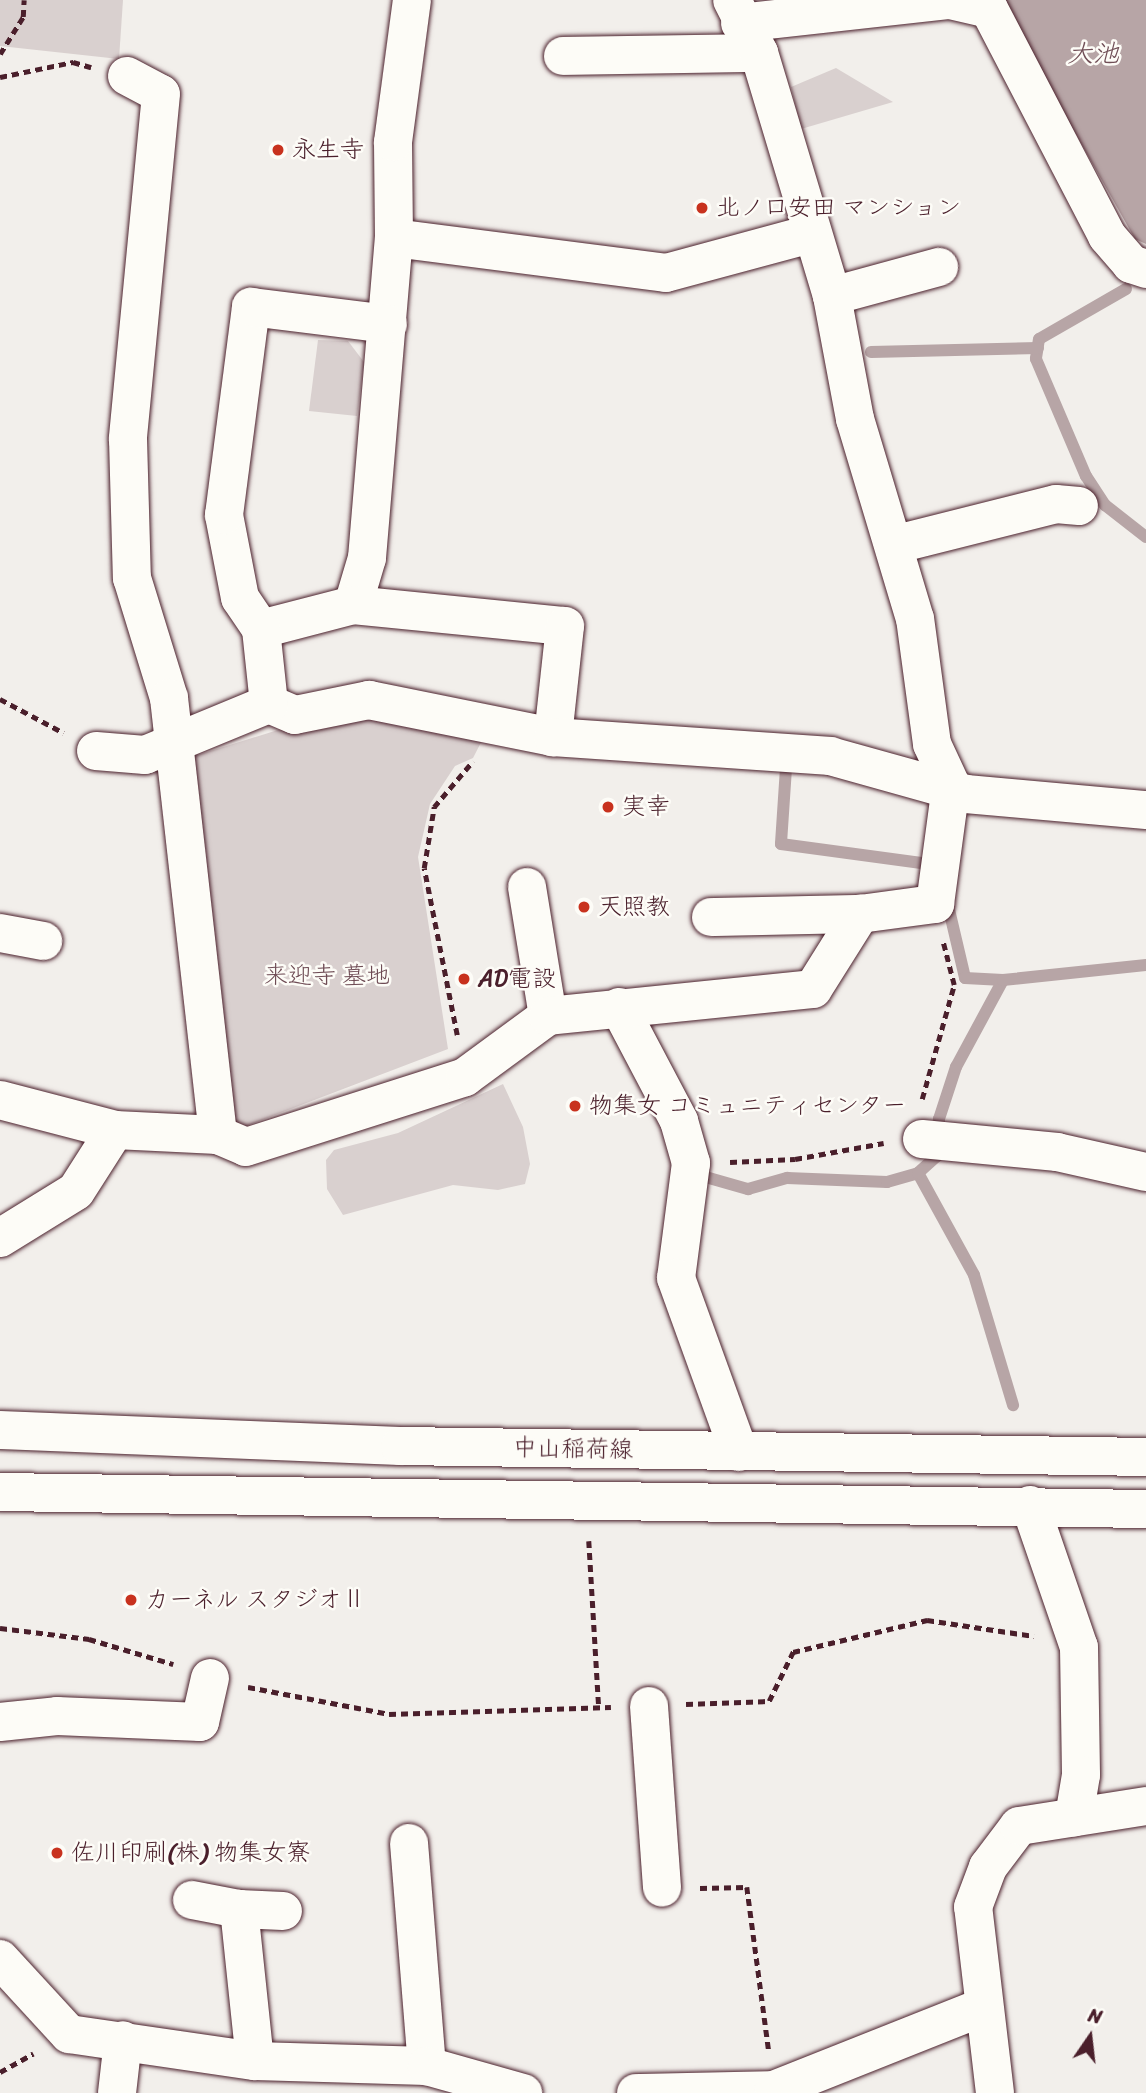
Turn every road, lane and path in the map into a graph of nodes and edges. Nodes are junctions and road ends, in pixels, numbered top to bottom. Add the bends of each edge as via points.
1 (24, 0) edge
2 (412, 0) edge
3 (744, 25) edge
4 (0, 54) edge
5 (563, 56) dead end
6 (0, 76) edge
7 (127, 76) joint
8 (811, 234) junction
9 (394, 238) junction
10 (939, 267) dead end
11 (1146, 269) edge
12 (832, 296) junction
13 (388, 324) junction
14 (1079, 506) dead end
15 (897, 544) junction
16 (353, 606) junction
17 (261, 629) junction
18 (0, 699) edge
19 (269, 704) junction
20 (509, 723) junction
21 (553, 737) junction
22 (171, 745) junction
23 (96, 751) joint
24 (951, 785) junction
25 (1146, 810) edge
26 (527, 887) dead end
27 (935, 904) junction
28 (860, 914) junction
29 (711, 917) dead end
30 (0, 933) edge
31 (43, 941) dead end
32 (620, 1007) junction
33 (548, 1016) junction
34 (465, 1077) junction
35 (0, 1100) edge
36 (115, 1130) junction
37 (218, 1135) junction
38 (922, 1139) junction
39 (691, 1163) junction
40 (1146, 1172) edge
41 (0, 1238) edge
42 (0, 1430) edge
43 (739, 1451) junction
44 (1146, 1457) edge
45 (0, 1492) edge
46 (587, 1503) junction
47 (1030, 1505) junction
48 (1146, 1508) edge
49 (0, 1628) edge
50 (1079, 1647) junction
51 (210, 1678) junction
52 (649, 1706) junction
53 (598, 1707) junction
54 (0, 1722) edge
55 (1146, 1806) edge
56 (1074, 1817) junction
57 (409, 1843) dead end
58 (662, 1888) joint
59 (192, 1900) dead end
60 (239, 1909) junction
61 (284, 1911) dead end
62 (0, 1959) edge
63 (983, 2007) junction
64 (123, 2040) junction
65 (256, 2062) junction
66 (426, 2066) junction
67 (774, 2090) junction
68 (117, 2093) edge
69 (523, 2093) edge
70 (636, 2093) edge
71 (995, 2093) edge

1 - 4 path via 23,17
2 - 9 street via 393,142
3 - 5 street
3 - 8 street
3 - 11 street via 950,0 989,9 1107,236 1131,264
6 - 7 path via 73,62
7 - 22 street via 161,93 128,439 132,578 169,698
8 - 9 street via 667,273
8 - 12 street
9 - 13 street
10 - 12 street
12 - 15 street via 855,419
13 - 16 street via 367,558
13 - 17 street via 251,307 224,515 240,598
14 - 15 street via 1056,504
15 - 24 street via 915,619 932,744
16 - 17 street
16 - 21 street via 565,626
17 - 19 street
18 - 23 path
19 - 20 street via 295,715 369,700
19 - 22 street
20 - 21 street
20 - 34 path via 434,807 424,868
21 - 24 street via 830,756
22 - 23 street via 145,755
22 - 37 street
24 - 25 street via 966,794 1027,803
24 - 27 street
26 - 33 street
27 - 28 street
27 - 38 path via 954,985 920,1108
28 - 29 street
28 - 32 street via 813,989
30 - 31 street
32 - 33 street
32 - 39 street via 679,1121
33 - 34 street
34 - 37 street via 246,1147
35 - 36 street
36 - 37 street
36 - 41 street via 76,1191
38 - 39 path via 795,1159
38 - 40 street via 1057,1152
39 - 43 street via 676,1278
42 - 43 street, 中山稲荷線
43 - 44 street, 中山稲荷線
45 - 46 street
46 - 47 street
46 - 53 path
47 - 48 street
47 - 50 street
49 - 51 path via 89,1639
50 - 52 path via 927,1620 793,1652 769,1701
50 - 56 street via 1081,1775
51 - 53 path via 389,1714
51 - 54 street via 200,1722 57,1716
52 - 53 path
52 - 58 street
55 - 56 street
56 - 63 street via 1018,1826 988,1867 972,1907
57 - 66 street
58 - 67 path via 747,1887
59 - 60 street
60 - 61 street
60 - 65 street
62 - 64 street via 69,2034
63 - 67 street
63 - 71 street
64 - 65 street
64 - 68 street
65 - 66 street
66 - 69 street
67 - 70 street

